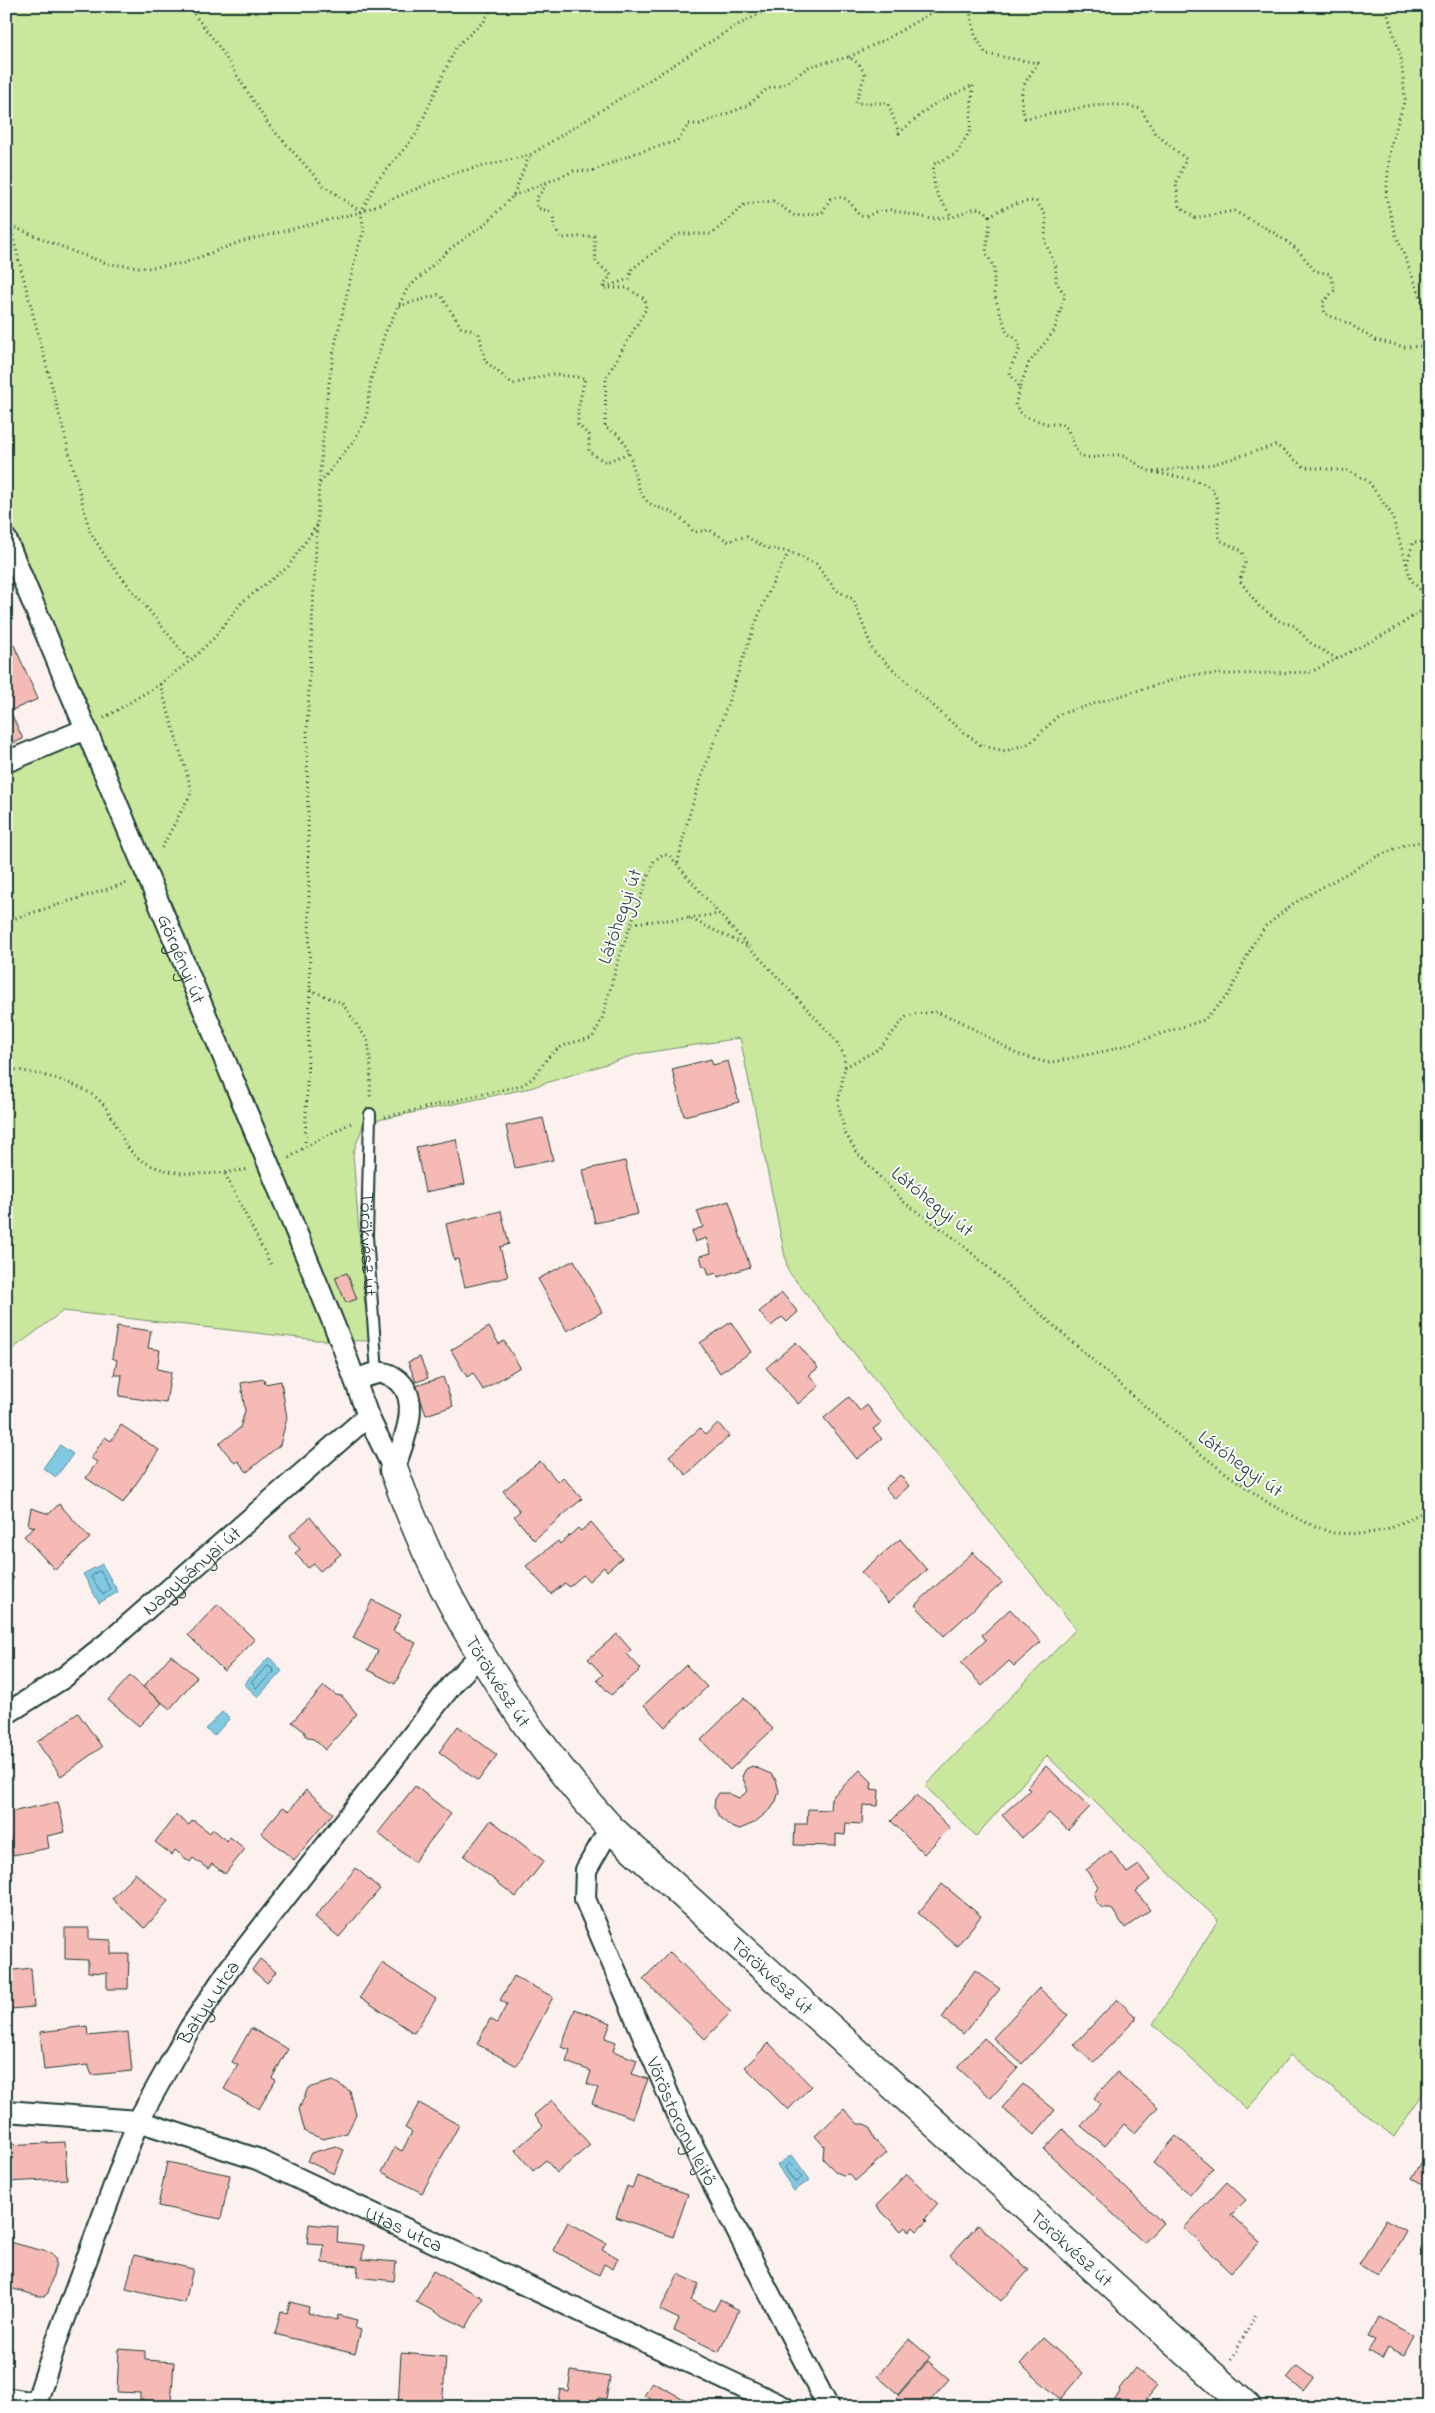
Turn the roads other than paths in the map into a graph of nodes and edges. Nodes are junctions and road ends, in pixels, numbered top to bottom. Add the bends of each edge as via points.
1 (6, 539) edge
2 (86, 729) junction
3 (6, 762) edge
4 (370, 1114) road end
5 (378, 1373) junction
6 (356, 1380) junction
7 (368, 1416) junction
8 (394, 1470) junction
9 (482, 1653) junction
10 (6, 1714) edge
11 (610, 1828) junction
12 (6, 2111) edge
13 (138, 2121) junction
14 (6, 2398) edge
15 (35, 2405) edge
16 (784, 2407) edge
17 (828, 2407) edge
18 (1248, 2407) edge

1 - 2 street, Görgényi út
2 - 3 street
2 - 6 street, Görgényi út
4 - 5 lane, Törökvész út via 367,1236
5 - 6 street
5 - 8 street via 388,1373 404,1386 409,1402 409,1419
6 - 7 street, Törökvész út
7 - 8 street, Törökvész út
7 - 10 street, Nagybányai út via 111,1640 63,1678
8 - 9 street, Törökvész út via 412,1521 449,1598
9 - 11 street, Törökvész út via 502,1690 534,1736
9 - 13 street, Batyu utca via 454,1682 230,1968 190,2028
11 - 17 street, Vöröstorony lejtő via 586,1870 585,1899 678,2117
11 - 18 street, Törökvész út
12 - 13 street, Utas utca
13 - 15 street, Batyu utca
13 - 16 street, Utas utca via 257,2159
14 - 15 street

